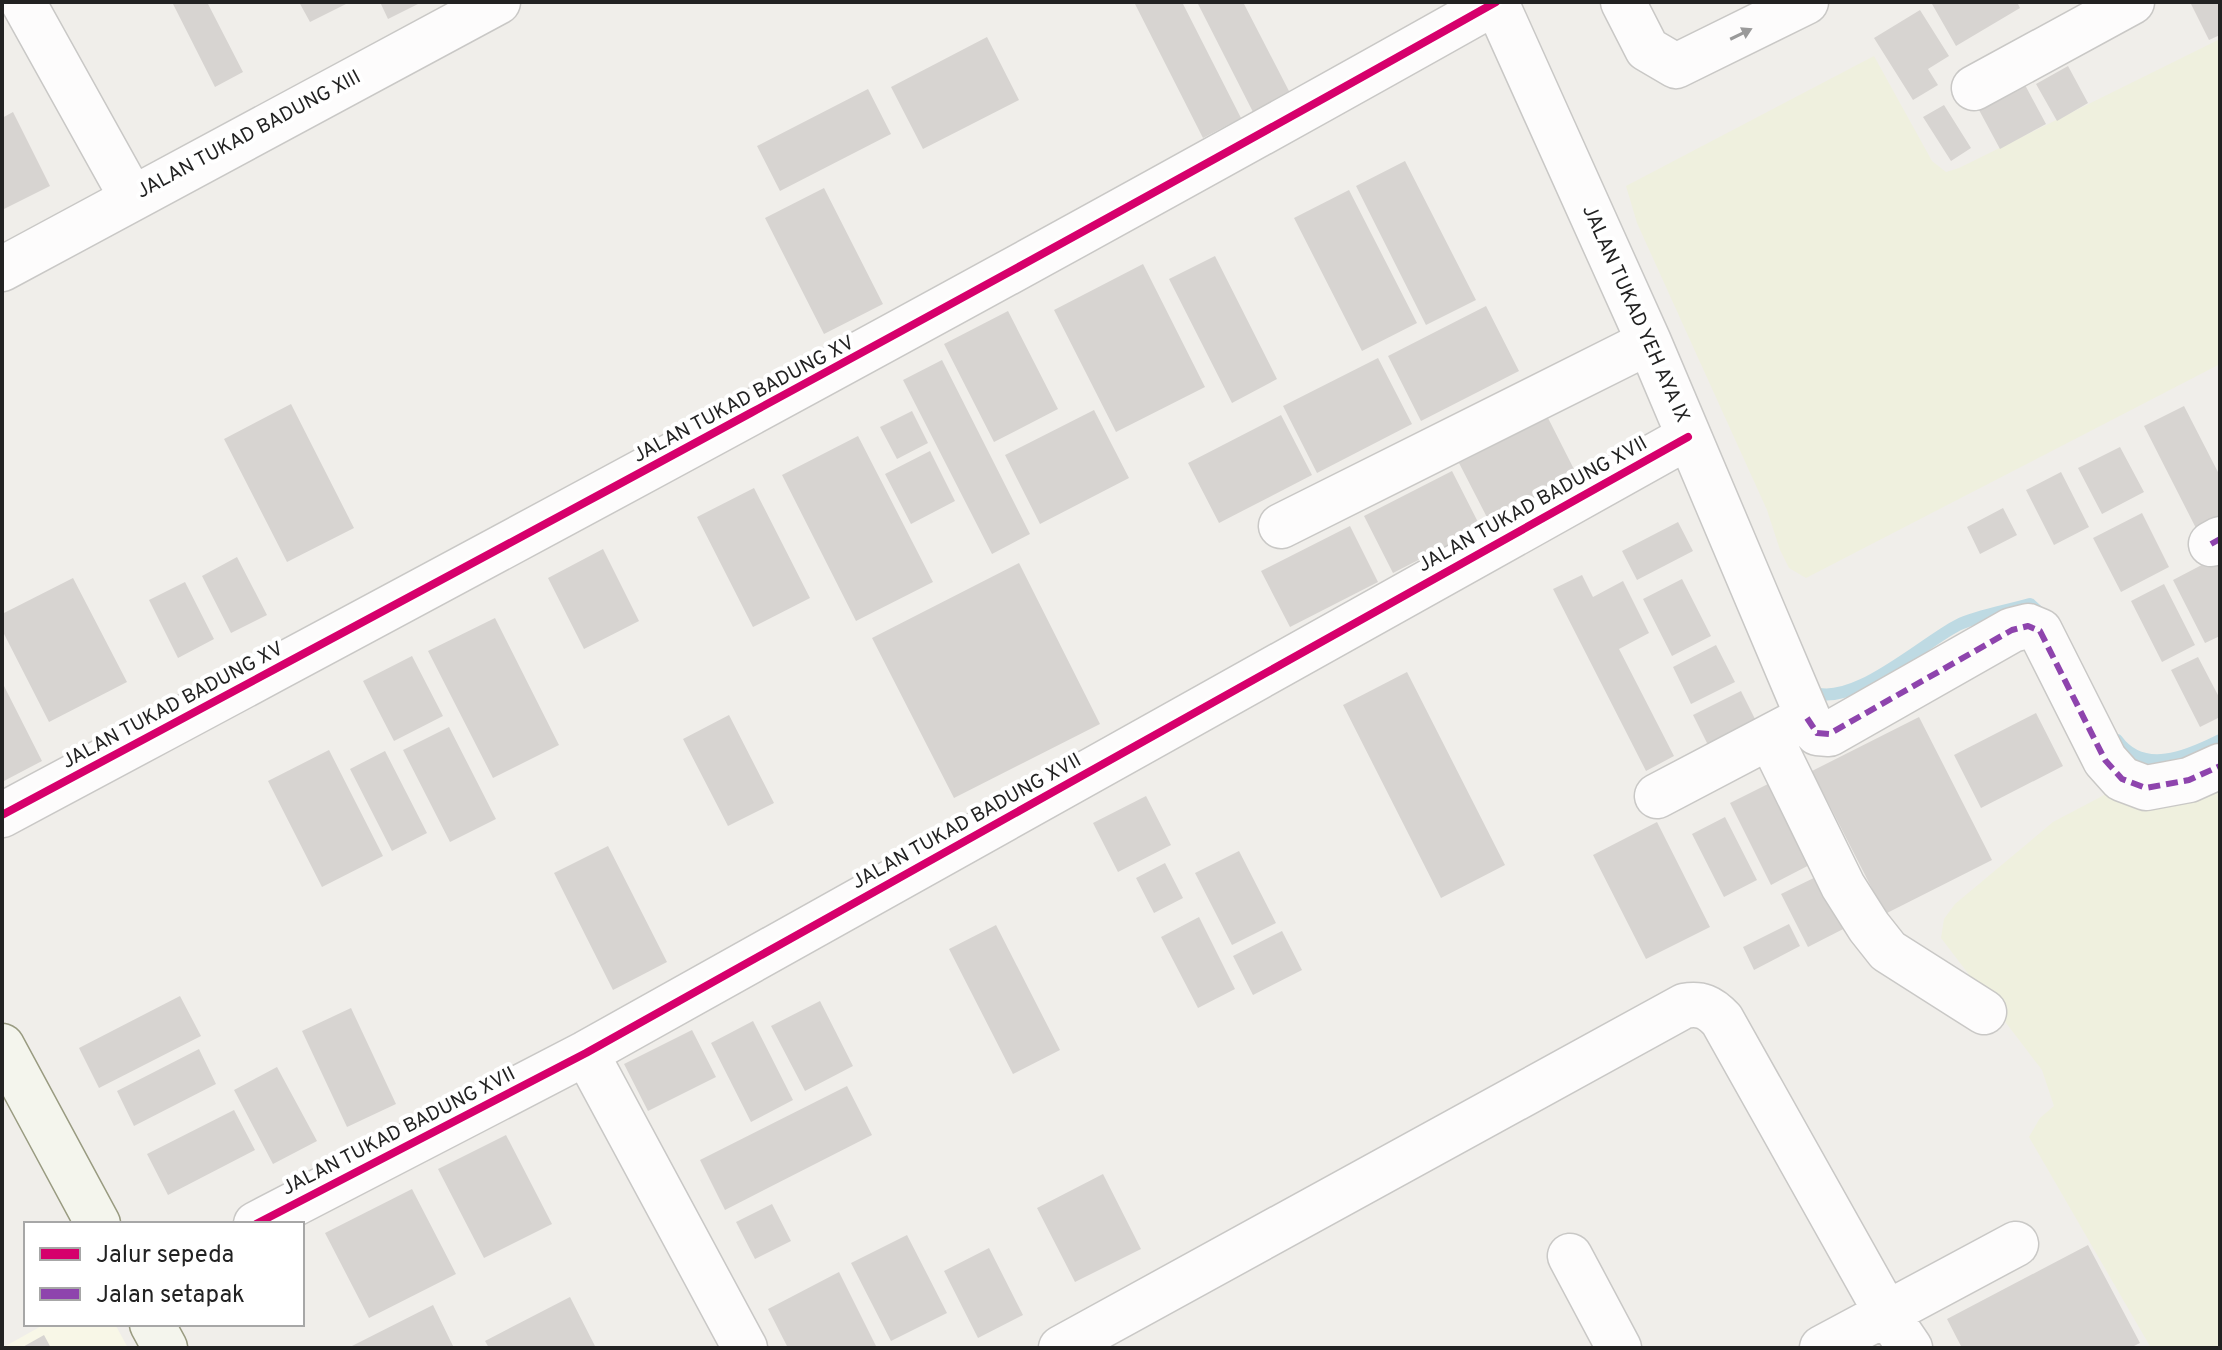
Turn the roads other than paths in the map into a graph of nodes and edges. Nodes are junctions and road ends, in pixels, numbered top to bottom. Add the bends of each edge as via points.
1 (23, 2) edge
2 (498, 2) edge
3 (1496, 2) edge
4 (1623, 2) edge
5 (1806, 2) edge
6 (2132, 2) edge
7 (1974, 88) dead end
8 (132, 198) junction
9 (2, 269) edge
10 (1649, 342) junction
11 (1688, 437) junction
12 (1281, 526) dead end
13 (1788, 727) junction
14 (2220, 766) edge
15 (1657, 796) dead end
16 (2, 815) edge
17 (1984, 1012) dead end
18 (2, 1046) edge
19 (586, 1053) junction
20 (97, 1222) edge
21 (260, 1222) edge
22 (2016, 1244) dead end
23 (1570, 1256) dead end
24 (153, 1326) edge
25 (1899, 1331) edge
26 (165, 1348) edge
27 (745, 1348) edge
28 (1061, 1348) edge
29 (1619, 1348) edge
30 (1822, 1348) edge

1 - 8 street
2 - 8 street, JALAN TUKAD BADUNG XIII
3 - 10 street, JALAN TUKAD YEH AYA IX
3 - 16 street, JALAN TUKAD BADUNG XV via 743,419
4 -> 5 street via 1647,49 1676,66
6 - 7 street
8 - 9 street, JALAN TUKAD BADUNG XIII
10 - 11 street, JALAN TUKAD YEH AYA IX
10 - 12 street
11 - 13 street, JALAN TUKAD YEH AYA IX
11 - 19 street, JALAN TUKAD BADUNG XVII
13 - 14 street via 1829,734 2012,630 2028,626 2040,631 2105,760 2122,779 2146,788 2189,780
13 - 15 street
13 - 17 street, JALAN TUKAD YEH AYA IX via 1843,886 1869,927 1888,951
18 - 20 street
19 - 21 street, JALAN TUKAD BADUNG XVII
19 - 27 street
22 - 25 street
23 - 29 street
24 - 26 street
25 - 28 street via 1722,1020 1712,1009 1693,1004
25 - 30 street

